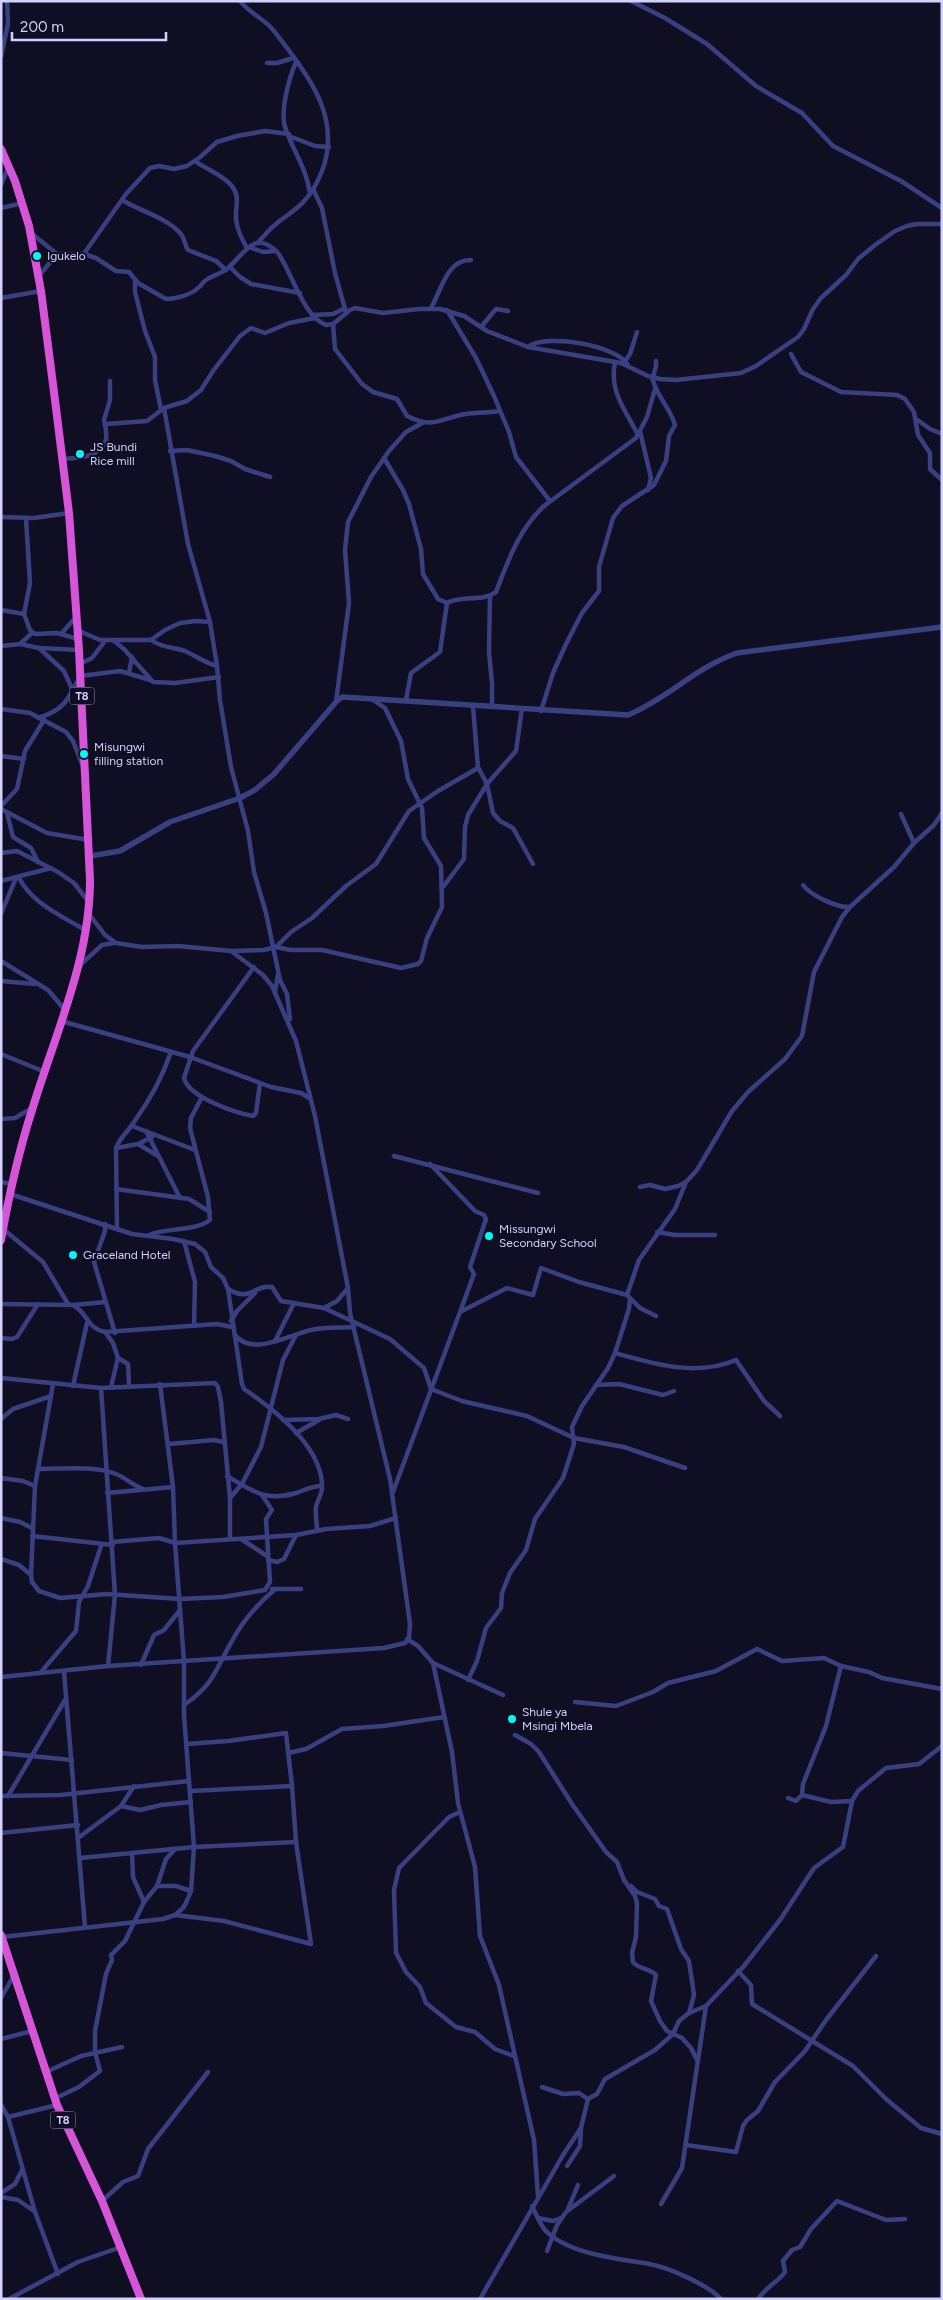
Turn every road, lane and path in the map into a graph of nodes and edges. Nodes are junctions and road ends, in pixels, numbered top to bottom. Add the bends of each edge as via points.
1 (7, 1) edge
2 (240, 1) edge
3 (631, 1) edge
4 (1, 57) edge
5 (294, 60) junction
6 (267, 63) dead end
7 (289, 135) junction
8 (329, 147) junction
9 (1, 149) edge
10 (196, 161) junction
11 (9, 166) junction
12 (1, 185) edge
13 (312, 191) junction
14 (122, 200) junction
15 (23, 203) junction
16 (1, 208) edge
17 (942, 208) edge
18 (942, 224) edge
19 (30, 232) junction
20 (257, 243) junction
21 (248, 247) junction
22 (276, 251) junction
23 (57, 254) junction
24 (82, 255) junction
25 (471, 260) dead end
26 (228, 268) junction
27 (38, 277) junction
28 (134, 279) junction
29 (41, 291) junction
30 (300, 293) junction
31 (1, 298) edge
32 (431, 308) junction
33 (447, 310) junction
34 (346, 311) junction
35 (508, 311) dead end
36 (314, 317) junction
37 (333, 324) junction
38 (481, 327) junction
39 (638, 332) dead end
40 (528, 347) junction
41 (791, 354) dead end
42 (656, 361) dead end
43 (615, 362) junction
44 (626, 363) junction
45 (652, 377) junction
46 (110, 382) dead end
47 (655, 388) junction
48 (162, 409) junction
49 (500, 411) junction
50 (916, 419) junction
51 (424, 422) junction
52 (105, 427) junction
53 (639, 433) junction
54 (942, 434) edge
55 (170, 450) junction
56 (384, 458) junction
57 (62, 459) junction
58 (270, 477) dead end
59 (942, 480) edge
60 (648, 490) junction
61 (550, 501) junction
62 (69, 513) junction
63 (1, 517) edge
64 (26, 518) junction
65 (490, 596) junction
66 (447, 603) junction
67 (1, 610) edge
68 (24, 614) junction
69 (76, 617) junction
70 (210, 622) junction
71 (942, 627) edge
72 (77, 630) junction
73 (32, 633) junction
74 (61, 634) junction
75 (78, 639) junction
76 (152, 640) junction
77 (105, 641) junction
78 (114, 641) junction
79 (20, 644) junction
80 (1, 646) edge
81 (39, 648) junction
82 (79, 650) junction
83 (132, 657) junction
84 (80, 664) junction
85 (217, 666) junction
86 (129, 673) junction
87 (80, 676) junction
88 (219, 677) junction
89 (150, 680) junction
90 (73, 691) junction
91 (370, 698) junction
92 (406, 700) junction
93 (336, 702) junction
94 (473, 706) junction
95 (492, 707) junction
96 (522, 708) junction
97 (1, 709) edge
98 (541, 711) junction
99 (51, 714) junction
100 (38, 718) junction
101 (44, 721) junction
102 (1, 756) edge
103 (24, 759) junction
104 (478, 767) junction
105 (84, 770) junction
106 (487, 784) junction
107 (240, 798) junction
108 (420, 803) junction
109 (1, 808) edge
110 (942, 812) edge
111 (7, 813) junction
112 (901, 814) dead end
113 (89, 840) junction
114 (914, 843) junction
115 (1, 853) edge
116 (90, 856) junction
117 (38, 862) junction
118 (533, 864) dead end
119 (51, 868) junction
120 (18, 878) junction
121 (1, 881) edge
122 (803, 885) dead end
123 (443, 887) junction
124 (90, 904) junction
125 (850, 907) junction
126 (1, 914) edge
127 (90, 914) junction
128 (87, 930) junction
129 (116, 943) junction
130 (274, 948) junction
131 (230, 951) junction
132 (1, 962) edge
133 (78, 967) junction
134 (254, 967) junction
135 (278, 971) junction
136 (1, 982) edge
137 (36, 984) junction
138 (275, 992) junction
139 (65, 1010) junction
140 (61, 1021) junction
141 (290, 1024) junction
142 (171, 1052) junction
143 (1, 1054) edge
144 (190, 1057) junction
145 (45, 1072) junction
146 (260, 1084) junction
147 (202, 1097) junction
148 (310, 1099) junction
149 (33, 1107) junction
150 (1, 1119) edge
151 (132, 1126) junction
152 (153, 1136) junction
153 (138, 1144) junction
154 (116, 1148) junction
155 (195, 1150) junction
156 (394, 1156) dead end
157 (159, 1157) junction
158 (430, 1164) junction
159 (1, 1182) edge
160 (686, 1182) junction
161 (12, 1185) junction
162 (640, 1187) dead end
163 (116, 1189) junction
164 (538, 1193) dead end
165 (10, 1194) junction
166 (180, 1198) junction
167 (4, 1210) edge
168 (210, 1212) junction
169 (105, 1224) junction
170 (116, 1228) junction
171 (3, 1229) junction
172 (657, 1232) junction
173 (715, 1235) dead end
174 (146, 1236) junction
175 (1, 1240) edge
176 (184, 1241) junction
177 (228, 1288) junction
178 (348, 1288) junction
179 (256, 1292) junction
180 (241, 1294) junction
181 (628, 1296) junction
182 (229, 1300) junction
183 (106, 1302) junction
184 (294, 1303) junction
185 (1, 1304) edge
186 (38, 1304) junction
187 (71, 1304) junction
188 (324, 1308) junction
189 (460, 1312) junction
190 (656, 1316) dead end
191 (231, 1321) junction
192 (353, 1321) junction
193 (87, 1323) junction
194 (223, 1324) junction
195 (194, 1326) junction
196 (232, 1327) junction
197 (354, 1327) junction
198 (105, 1332) junction
199 (115, 1332) junction
200 (234, 1334) junction
201 (296, 1334) junction
202 (1, 1338) edge
203 (275, 1341) junction
204 (615, 1353) junction
205 (118, 1358) junction
206 (1, 1378) edge
207 (53, 1384) junction
208 (160, 1384) junction
209 (129, 1385) junction
210 (596, 1385) junction
211 (73, 1386) junction
212 (111, 1387) junction
213 (101, 1388) junction
214 (431, 1389) junction
215 (674, 1391) dead end
216 (51, 1396) junction
217 (270, 1408) junction
218 (780, 1416) dead end
219 (1, 1419) edge
220 (348, 1419) dead end
221 (283, 1420) junction
222 (319, 1420) junction
223 (296, 1433) junction
224 (223, 1434) junction
225 (574, 1438) junction
226 (214, 1440) junction
227 (223, 1442) junction
228 (169, 1444) junction
229 (106, 1462) junction
230 (685, 1468) dead end
231 (38, 1470) junction
232 (106, 1471) junction
233 (115, 1473) junction
234 (227, 1476) junction
235 (1, 1478) edge
236 (35, 1479) junction
237 (23, 1481) junction
238 (242, 1484) junction
239 (35, 1486) junction
240 (322, 1486) junction
241 (174, 1487) junction
242 (143, 1489) junction
243 (107, 1493) junction
244 (392, 1493) junction
245 (262, 1495) junction
246 (230, 1498) junction
247 (1, 1518) edge
248 (396, 1518) junction
249 (32, 1528) junction
250 (317, 1531) junction
251 (296, 1535) junction
252 (32, 1536) junction
253 (260, 1537) junction
254 (268, 1537) junction
255 (239, 1538) junction
256 (230, 1539) junction
257 (175, 1543) junction
258 (112, 1544) junction
259 (101, 1546) junction
260 (267, 1547) junction
261 (267, 1558) junction
262 (1, 1560) edge
263 (31, 1560) junction
264 (22, 1567) junction
265 (31, 1575) junction
266 (268, 1588) junction
267 (301, 1589) dead end
268 (274, 1590) junction
269 (115, 1595) junction
270 (84, 1596) junction
271 (180, 1599) junction
272 (180, 1610) junction
273 (408, 1639) junction
274 (223, 1659) junction
275 (184, 1662) junction
276 (433, 1663) junction
277 (141, 1665) junction
278 (108, 1666) junction
279 (841, 1666) junction
280 (41, 1672) junction
281 (64, 1672) junction
282 (1, 1677) edge
283 (468, 1680) junction
284 (942, 1690) edge
285 (502, 1695) dead end
286 (65, 1700) junction
287 (575, 1702) dead end
288 (184, 1705) junction
289 (444, 1717) junction
290 (515, 1735) dead end
291 (186, 1744) junction
292 (942, 1746) edge
293 (288, 1753) junction
294 (1, 1754) edge
295 (32, 1757) junction
296 (72, 1760) junction
297 (189, 1781) junction
298 (134, 1786) junction
299 (292, 1786) junction
300 (191, 1791) junction
301 (75, 1792) junction
302 (802, 1795) junction
303 (1, 1796) edge
304 (8, 1796) junction
305 (788, 1798) dead end
306 (852, 1801) junction
307 (191, 1802) junction
308 (121, 1806) junction
309 (460, 1812) junction
310 (78, 1825) junction
311 (1, 1833) edge
312 (78, 1838) junction
313 (296, 1842) junction
314 (194, 1847) junction
315 (175, 1849) junction
316 (132, 1853) junction
317 (80, 1858) junction
318 (624, 1880) junction
319 (157, 1886) junction
320 (191, 1891) junction
321 (144, 1902) junction
322 (174, 1915) junction
323 (135, 1923) junction
324 (85, 1927) junction
325 (2, 1936) edge
326 (3, 1949) edge
327 (876, 1956) dead end
328 (738, 1971) junction
329 (14, 1974) junction
330 (1, 1998) edge
331 (706, 2006) junction
332 (689, 2013) junction
333 (32, 2031) junction
334 (673, 2034) junction
335 (1, 2039) edge
336 (812, 2042) junction
337 (122, 2048) dead end
338 (95, 2052) junction
339 (514, 2056) junction
340 (697, 2060) junction
341 (208, 2072) dead end
342 (45, 2073) junction
343 (542, 2087) dead end
344 (588, 2098) junction
345 (55, 2102) junction
346 (1, 2105) edge
347 (8, 2117) junction
348 (581, 2128) junction
349 (942, 2134) edge
350 (686, 2146) junction
351 (567, 2166) dead end
352 (22, 2170) junction
353 (614, 2176) dead end
354 (578, 2185) dead end
355 (1, 2193) edge
356 (1, 2197) edge
357 (538, 2197) junction
358 (102, 2202) junction
359 (661, 2204) dead end
360 (532, 2206) junction
361 (35, 2212) junction
362 (566, 2212) junction
363 (538, 2218) junction
364 (561, 2218) junction
365 (905, 2219) dead end
366 (552, 2236) junction
367 (121, 2247) junction
368 (547, 2251) dead end
369 (58, 2274) junction
370 (9, 2299) edge
371 (141, 2299) edge
372 (480, 2299) edge
373 (721, 2299) edge
374 (758, 2299) edge

1 - 4 street via 8,24
2 - 5 street via 273,30
3 - 17 street via 707,44 756,86 807,116 832,146 901,181
5 - 6 street
5 - 7 street via 284,111
5 - 8 street via 320,97
7 - 8 street via 315,146
7 - 10 street via 265,131 218,141
7 - 13 street
8 - 13 street
9 - 11 highway, T8
10 - 14 street via 181,168 150,168
10 - 21 street via 234,189 238,204 236,219
11 - 12 street
11 - 15 highway, T8
13 - 20 street
13 - 34 street via 322,208
14 - 24 street
14 - 26 street via 172,226 184,237 188,250
15 - 16 street
15 - 19 highway, T8
18 - 45 street via 907,226 874,245 821,298 804,330 751,370 676,380
19 - 23 street
19 - 27 highway, T8
20 - 21 street
20 - 22 street via 267,244
21 - 22 street via 263,252
21 - 26 street
22 - 30 street
23 - 24 street
23 - 27 street
24 - 28 street via 96,258 116,271 130,272
25 - 32 street via 459,262 451,269
26 - 28 street via 206,280 194,292 171,299 162,298
26 - 30 street via 251,284
27 - 29 highway, T8
28 - 48 street via 144,326 155,357 155,380
29 - 31 street
29 - 57 highway, T8
30 - 36 street
32 - 33 street
32 - 34 street via 383,313 361,308
33 - 38 street
33 - 49 street via 476,358
34 - 36 street
34 - 37 street
35 - 38 street via 496,309
36 - 37 street via 326,325
36 - 48 street via 266,333 251,328 240,336 196,395 181,404
37 - 51 street via 335,349 362,384 373,392 397,399 407,416
38 - 40 street
39 - 44 street
40 - 43 street
40 - 44 street via 537,342 570,342 602,348
41 - 50 street via 802,372 841,392 901,396
42 - 45 street
43 - 44 street
43 - 53 street via 614,388
44 - 45 street
45 - 47 street
46 - 52 street
47 - 53 street
47 - 60 street via 676,425 669,436 664,466
48 - 52 street via 147,421 114,422
48 - 55 street
49 - 51 street via 460,416 437,423
49 - 61 street via 516,457
50 - 54 street
50 - 59 street via 918,435 930,453 930,469
51 - 56 street via 406,432
52 - 57 street via 106,440 99,451
53 - 60 street via 651,478
53 - 61 street
55 - 58 street via 215,456
55 - 70 street via 188,544
56 - 66 street via 409,504 421,549 423,574 438,599
56 - 93 street via 371,477 347,528 345,550 349,603
57 - 62 highway, T8
60 - 98 street via 617,511 598,567 599,591 582,613 566,644
61 - 65 street via 526,526 496,592
62 - 64 street
62 - 69 highway, T8
63 - 64 street
64 - 68 street via 30,583
65 - 66 street
65 - 95 street
66 - 92 street via 440,652 411,673
67 - 68 street
68 - 73 street
69 - 72 highway, T8
69 - 74 street
70 - 76 street via 180,623
70 - 85 street
71 - 98 street via 737,653 697,672 628,715
72 - 75 highway, T8
72 - 77 street
73 - 74 street
73 - 79 street
74 - 75 street
75 - 82 highway, T8
76 - 78 street
76 - 85 street
77 - 78 street
77 - 84 street via 92,658
78 - 83 street
79 - 80 street
79 - 81 street
81 - 82 street
81 - 90 street via 64,671
82 - 84 highway, T8
83 - 86 street
83 - 89 street
84 - 87 highway, T8
85 - 88 street
86 - 87 street via 120,671
86 - 89 street
87 - 90 street
87 - 105 highway, T8
88 - 89 street via 175,683
88 - 107 street via 224,728
90 - 99 street via 60,709
91 - 92 street
91 - 93 street via 350,696
91 - 108 street via 388,713 401,741 408,779
92 - 94 street
93 - 107 street via 270,778
94 - 95 street
94 - 104 street
95 - 96 street
96 - 98 street
96 - 106 street via 516,751
97 - 100 street via 30,713
99 - 100 street
99 - 101 street
100 - 101 street
101 - 103 street via 29,742
101 - 105 street via 69,736
102 - 103 street
103 - 109 street via 17,789
104 - 106 street
104 - 108 street
105 - 113 highway, T8
106 - 118 street via 495,817 513,828
106 - 123 street via 466,820 462,863
107 - 116 street via 170,822 120,851
107 - 130 street via 254,872
108 - 123 street via 424,838 440,862
108 - 130 street via 404,817 376,864
109 - 111 street
110 - 114 street via 934,825
111 - 113 street via 47,834
111 - 117 street via 11,833 31,848
112 - 114 street
113 - 116 highway, T8
114 - 125 street via 881,880
115 - 117 street via 17,851
116 - 124 highway, T8
117 - 119 street
119 - 120 street
119 - 124 street via 66,876
120 - 121 street
120 - 126 street
120 - 128 street via 39,902
122 - 125 street via 810,893 831,904
123 - 130 street via 442,907 418,964 401,968 322,950
124 - 127 highway, T8
125 - 160 street via 837,925 814,972 802,1036 785,1059 732,1111 705,1158
127 - 128 highway, T8
127 - 129 street
128 - 133 highway, T8
129 - 131 street
129 - 133 street via 102,945
130 - 131 street
130 - 135 street
131 - 134 street
132 - 137 street
133 - 139 highway, T8
134 - 138 street
134 - 144 street
135 - 138 street
135 - 141 street via 287,994
136 - 137 street
137 - 139 street via 54,995
138 - 141 street
139 - 140 highway, T8
140 - 142 street
140 - 145 highway, T8
141 - 148 street
142 - 144 street
142 - 151 street via 155,1091
143 - 145 street
144 - 146 street
144 - 147 street via 184,1083
145 - 149 highway, T8
146 - 147 street via 253,1116
146 - 148 street via 301,1092
147 - 155 street via 190,1123
148 - 178 street
149 - 150 street via 15,1118
149 - 161 highway, T8
151 - 152 street
151 - 154 street via 122,1135
152 - 153 street
152 - 155 street
152 - 157 street
153 - 154 street
153 - 157 street
154 - 163 street
155 - 168 street
156 - 158 street
157 - 166 street
158 - 164 street
158 - 189 street via 486,1219 470,1267 474,1274
159 - 161 street
160 - 162 street via 665,1188
160 - 172 street via 675,1208
161 - 165 highway, T8
163 - 166 street
163 - 170 street
165 - 167 highway, T8
165 - 169 street
166 - 168 street via 195,1201
167 - 171 highway, T8
168 - 174 street via 210,1220 203,1224
169 - 170 street
169 - 183 street via 94,1262
170 - 174 street
171 - 175 highway, T8
171 - 187 street via 43,1262
172 - 173 street
172 - 181 street via 639,1260
174 - 176 street
176 - 177 street via 203,1250 211,1267
176 - 195 street via 194,1273
177 - 180 street
177 - 182 street
178 - 188 street via 337,1301
178 - 192 street
179 - 180 street
179 - 184 street via 270,1286 278,1300
179 - 191 street
180 - 182 street
181 - 189 street via 541,1268 533,1295 507,1288
181 - 190 street via 640,1308
181 - 204 street via 629,1309
182 - 191 street
183 - 187 street
183 - 199 street
184 - 188 street
184 - 203 street
185 - 186 street
186 - 187 street
186 - 202 street via 17,1337
187 - 193 street via 83,1312
188 - 192 street
189 - 214 street
191 - 194 street
191 - 196 street
192 - 197 street
192 - 214 street via 390,1339 414,1359 424,1368
193 - 198 street
193 - 211 street
194 - 195 street
194 - 196 street
195 - 199 street
196 - 200 street
197 - 201 street
197 - 244 street
198 - 199 street
198 - 205 street
200 - 203 street via 248,1344
200 - 217 street via 244,1389
201 - 203 street
201 - 217 street via 283,1360
204 - 210 street
204 - 218 street via 674,1368 707,1368 736,1360 764,1401
205 - 209 street via 128,1364
205 - 212 street
206 - 207 street
207 - 211 street
207 - 216 street
208 - 209 street
208 - 224 street via 215,1383 221,1402
208 - 228 street
209 - 212 street
210 - 215 street via 619,1384 663,1395
210 - 225 street via 572,1427
211 - 213 street
212 - 213 street
213 - 229 street
214 - 225 street via 462,1402 527,1416
214 - 244 street
216 - 219 street via 13,1409
216 - 231 street
217 - 221 street
217 - 238 street via 262,1442
220 - 222 street via 336,1415
221 - 222 street
221 - 223 street
222 - 223 street
223 - 240 street via 311,1451
224 - 226 street
224 - 227 street
225 - 230 street via 624,1447
225 - 283 street via 563,1478 535,1519 526,1550 510,1573 502,1593 501,1608 486,1628
226 - 227 street
226 - 228 street
227 - 234 street
228 - 241 street
229 - 232 street
229 - 233 street
231 - 232 street via 75,1468
231 - 236 street
232 - 233 street
232 - 243 street
233 - 242 street
234 - 238 street
234 - 246 street
235 - 237 street
236 - 237 street
236 - 239 street
237 - 239 street
238 - 245 street
238 - 246 street
239 - 249 street
240 - 245 street via 273,1497
240 - 250 street via 316,1507
241 - 242 street
241 - 257 street
242 - 243 street
243 - 258 street
244 - 248 street
245 - 254 street via 272,1510 266,1519
246 - 256 street
247 - 249 street
248 - 250 street via 370,1526
248 - 273 street via 410,1624
249 - 252 street
250 - 251 street
251 - 254 street
251 - 261 street via 284,1559 277,1562
252 - 259 street
252 - 263 street
253 - 254 street
253 - 255 street
253 - 260 street
254 - 260 street
255 - 256 street
255 - 261 street
256 - 257 street
257 - 258 street via 159,1538
257 - 271 street
258 - 259 street
258 - 269 street
259 - 270 street
260 - 261 street
261 - 266 street
262 - 264 street
263 - 264 street
263 - 265 street
264 - 265 street
265 - 270 street via 35,1587 46,1595 60,1598
266 - 268 street
266 - 271 street via 257,1593
267 - 268 street
268 - 274 street via 238,1630
269 - 270 street
269 - 271 street
269 - 278 street
270 - 280 street via 78,1606 76,1631
271 - 272 street
272 - 275 street
272 - 277 street via 164,1630 154,1635
273 - 274 street via 405,1643 384,1648
273 - 276 street
274 - 275 street
274 - 288 street via 204,1690
275 - 277 street
275 - 288 street
276 - 283 street
276 - 289 street
277 - 278 street
278 - 281 street
279 - 284 street
279 - 287 street via 824,1658 782,1661 757,1649 716,1672 668,1683 616,1706
279 - 302 street via 826,1726 803,1784
280 - 281 street
280 - 282 street
281 - 286 street
283 - 285 street
286 - 295 street
286 - 296 street
288 - 291 street
289 - 293 street via 342,1729 306,1749
289 - 309 street
290 - 318 street via 539,1752 606,1852 617,1862
291 - 293 street via 286,1733
291 - 297 street
292 - 306 street via 919,1764 882,1770 858,1791
293 - 299 street
294 - 295 street
295 - 296 street
295 - 304 street
296 - 301 street
297 - 298 street
297 - 300 street
298 - 301 street
298 - 308 street
299 - 300 street
299 - 313 street
300 - 307 street
301 - 304 street
301 - 310 street
302 - 305 street via 796,1801
302 - 306 street via 831,1802
303 - 304 street
306 - 328 street via 843,1847 814,1868 780,1920
307 - 308 street via 140,1810
307 - 314 street
308 - 312 street
309 - 339 street via 478,1883 480,1936 499,1985
309 - 339 street via 450,1817 398,1868 394,1890 396,1953 406,1972 420,1987 426,2003 456,2027 475,2032 495,2049
310 - 311 street
310 - 312 street
312 - 317 street
313 - 314 street
313 - 322 street via 311,1944 224,1921
314 - 315 street
314 - 320 street
315 - 316 street
315 - 319 street via 166,1859
316 - 317 street
316 - 321 street via 133,1877
317 - 324 street
318 - 332 street via 637,1892 655,1899 659,1906 667,1909 681,1949 689,1961 694,1995
318 - 334 street via 637,1903 633,1962 656,1975 651,2001 665,2028
319 - 320 street via 176,1886
319 - 321 street
320 - 322 street via 183,1908
321 - 323 street
322 - 323 street
323 - 324 street
323 - 338 street via 125,1941 111,1955 96,2020
324 - 325 street
325 - 326 highway, T8
326 - 329 highway, T8
327 - 336 street
328 - 331 street
328 - 336 street via 751,1985 752,2004
329 - 330 street
329 - 333 highway, T8
331 - 332 street
331 - 340 street
332 - 334 street via 679,2021
333 - 335 street
333 - 342 highway, T8
334 - 340 street via 682,2038
334 - 344 street via 655,2050 605,2079 597,2094
336 - 349 street via 853,2066 921,2128
336 - 350 street via 775,2082 758,2111 747,2120 736,2152
337 - 338 street
338 - 342 street
338 - 345 street via 100,2073
339 - 357 street via 534,2140
340 - 350 street
341 - 358 street via 148,2149 138,2176 123,2182
342 - 345 highway, T8
343 - 344 street via 563,2094 579,2093
344 - 348 street
345 - 347 street
345 - 358 highway, T8
346 - 347 street
347 - 352 street
348 - 351 street via 580,2146
348 - 357 street
350 - 359 street via 682,2168
352 - 355 street via 15,2184
352 - 361 street
353 - 362 street
354 - 362 street
356 - 361 street via 18,2200
357 - 360 street
358 - 367 highway, T8
360 - 363 street
360 - 372 street
361 - 369 street
362 - 364 street
363 - 364 street via 553,2221
363 - 366 street
364 - 366 street
365 - 374 street via 886,2220 837,2201 811,2229 800,2247 792,2250 783,2261 785,2272
366 - 368 street
366 - 373 street via 606,2258 660,2266 708,2289
367 - 369 street via 78,2262
367 - 371 highway, T8
369 - 370 street

